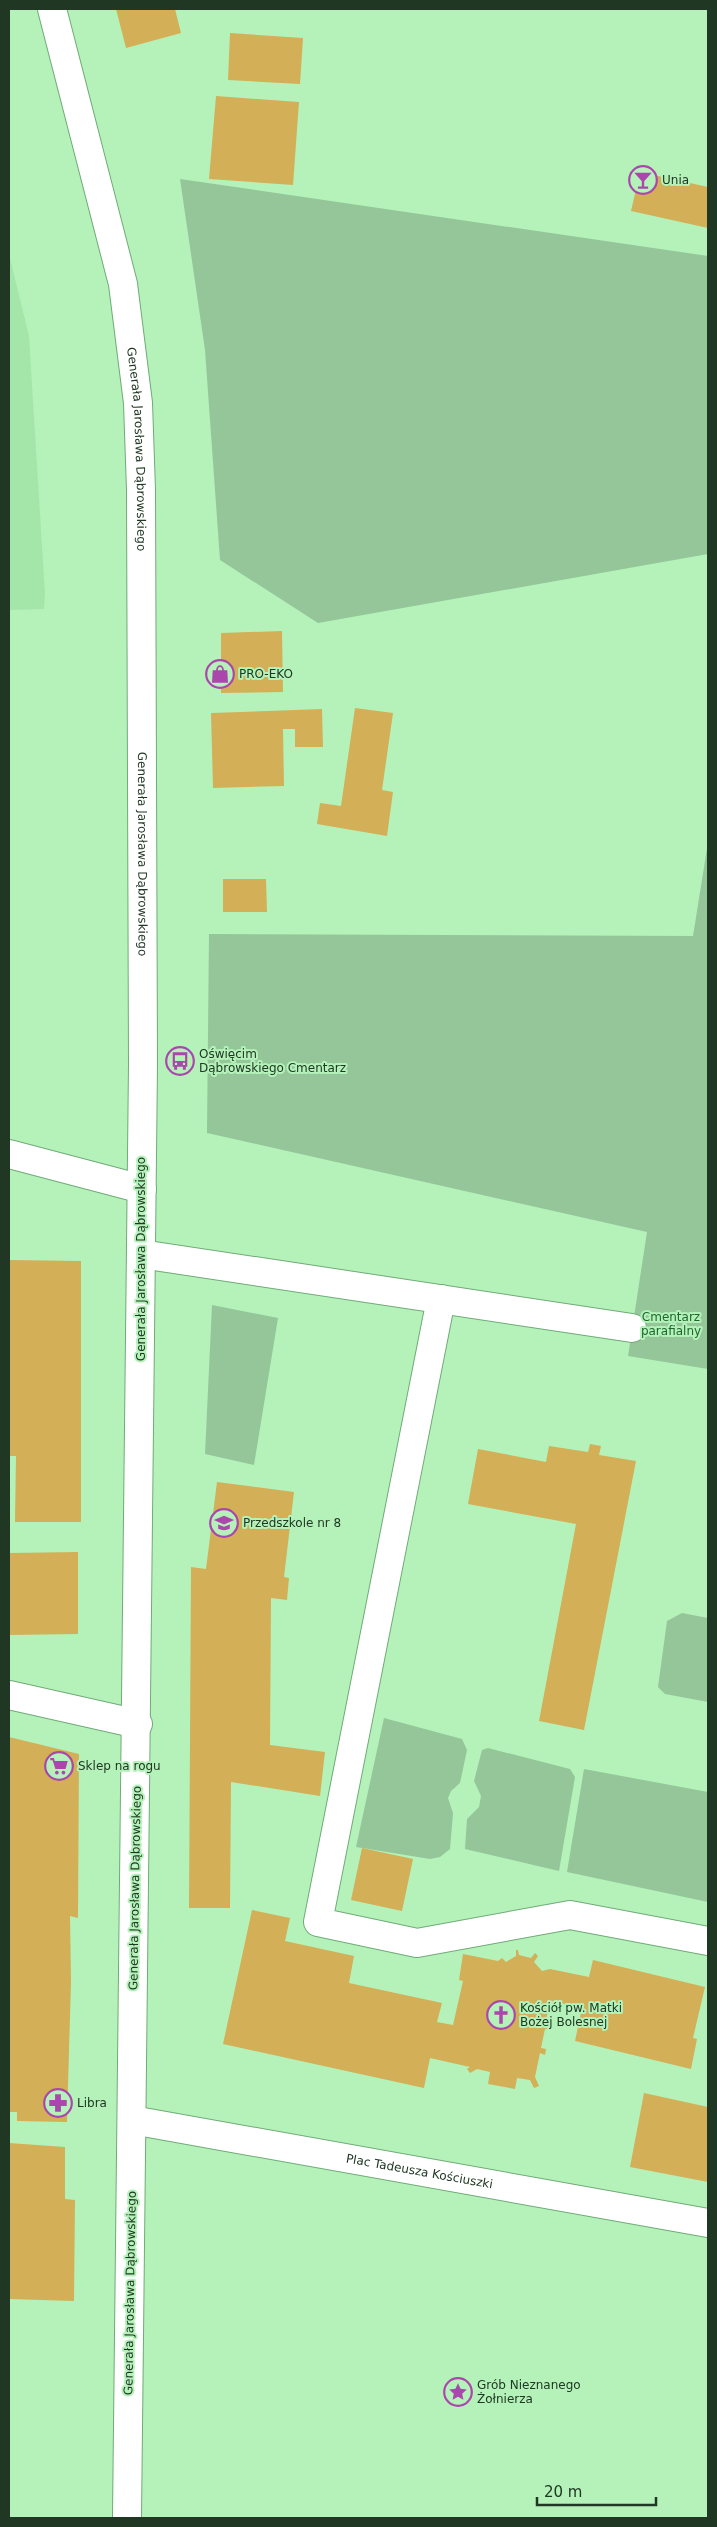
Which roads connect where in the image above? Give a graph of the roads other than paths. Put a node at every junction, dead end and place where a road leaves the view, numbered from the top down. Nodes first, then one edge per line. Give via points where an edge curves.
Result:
1 (52, 9) edge
2 (9, 1154) edge
3 (142, 1189) junction
4 (141, 1254) junction
5 (441, 1299) junction
6 (632, 1328) dead end
7 (9, 1695) edge
8 (138, 1724) junction
9 (708, 1940) edge
10 (132, 2120) junction
11 (708, 2224) edge
12 (127, 2518) edge

1 - 3 street, Generała Jarosława Dąbrowskiego via 123,284 138,403 141,490
2 - 3 street
3 - 4 street, Generała Jarosława Dąbrowskiego
4 - 5 street
4 - 8 street, Generała Jarosława Dąbrowskiego
5 - 6 street
5 - 9 street via 318,1922 417,1943 570,1915
7 - 8 street
8 - 10 street, Generała Jarosława Dąbrowskiego
10 - 11 street, Plac Tadeusza Kościuszki
10 - 12 street, Generała Jarosława Dąbrowskiego

